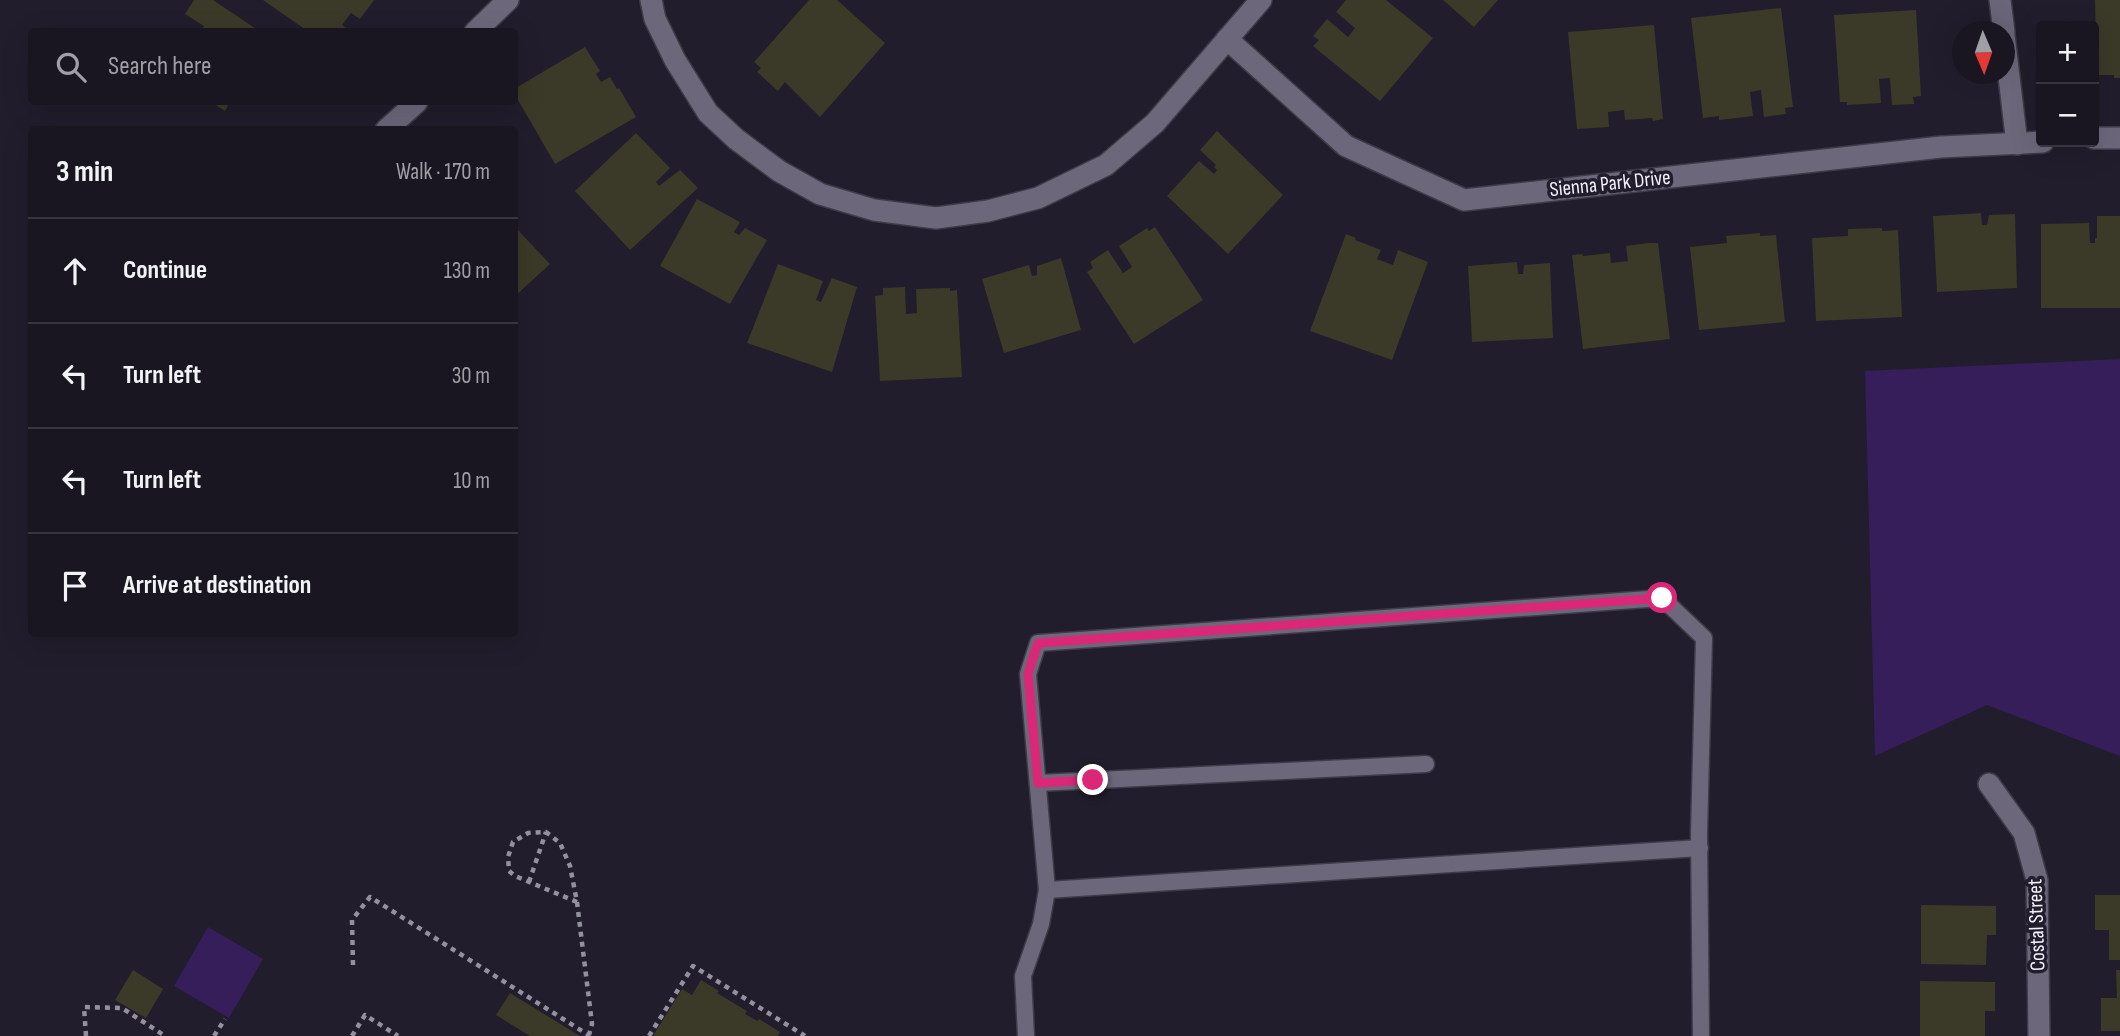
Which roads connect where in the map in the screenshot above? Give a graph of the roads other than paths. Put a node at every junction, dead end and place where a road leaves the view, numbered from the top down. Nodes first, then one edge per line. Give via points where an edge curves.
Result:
1 (508, 0) edge
2 (650, 0) edge
3 (1261, 0) edge
4 (2000, 0) edge
5 (2003, 21) edge
6 (479, 28) edge
7 (1227, 39) junction
8 (2010, 84) edge
9 (414, 105) edge
10 (390, 126) edge
11 (2099, 138) edge
12 (2120, 138) edge
13 (2036, 143) edge
14 (2017, 144) junction
15 (1426, 764) dead end
16 (1038, 783) junction
17 (1989, 784) dead end
18 (1700, 848) junction
19 (1047, 890) junction
20 (1026, 1036) edge
21 (1701, 1036) edge
22 (2039, 1036) edge

1 - 6 street
2 - 7 street via 675,60 708,113 736,139 820,194 874,210 936,218 1038,198 1105,165 1154,123
3 - 7 street
4 - 5 street
7 - 14 street, Sienna Park Drive via 1346,146 1464,200 1941,147
8 - 14 street
9 - 10 street
11 - 12 street
13 - 14 street, Sienna Park Drive
15 - 16 lane
16 - 18 lane via 1028,674 1038,643 1662,598 1704,638
16 - 19 lane
17 - 22 street, Costal Street via 2024,833 2037,880
18 - 19 lane
18 - 21 lane
19 - 20 lane via 1023,976

